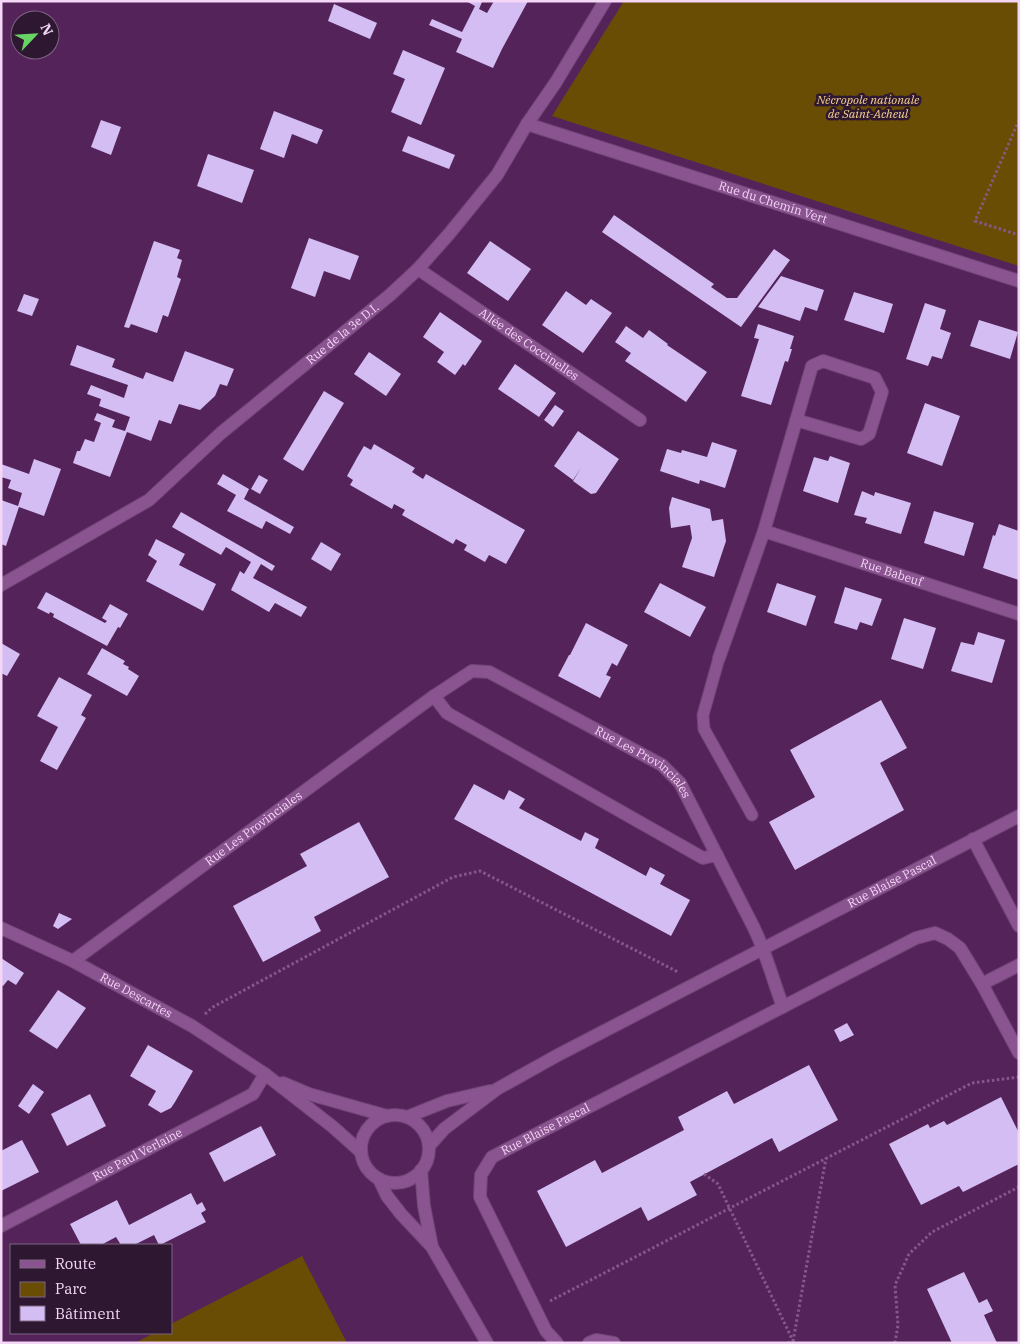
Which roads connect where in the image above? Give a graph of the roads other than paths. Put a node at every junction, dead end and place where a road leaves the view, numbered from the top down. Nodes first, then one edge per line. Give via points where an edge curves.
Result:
1 (605, 1) edge
2 (527, 124) junction
3 (418, 268) junction
4 (1019, 281) edge
5 (640, 420) dead end
6 (796, 420) junction
7 (764, 531) junction
8 (1, 585) edge
9 (1019, 614) edge
10 (719, 658) joint
11 (434, 696) junction
12 (752, 815) dead end
13 (1019, 816) edge
14 (973, 839) junction
15 (717, 855) junction
16 (1019, 926) edge
17 (1, 928) edge
18 (764, 948) junction
19 (73, 961) junction
20 (1019, 965) edge
21 (982, 984) junction
22 (783, 1007) junction
23 (1019, 1053) edge
24 (265, 1074) junction
25 (497, 1089) junction
26 (387, 1116) junction
27 (407, 1117) junction
28 (429, 1146) junction
29 (361, 1152) junction
30 (421, 1170) junction
31 (380, 1179) junction
32 (1, 1226) edge
33 (432, 1246) junction
34 (487, 1343) edge
35 (557, 1343) edge
36 (589, 1343) edge
37 (614, 1343) edge

1 - 2 street, Rue de la 3e D.I.
2 - 3 street, Rue de la 3e D.I. via 497,174
2 - 4 street, Rue du Chemin Vert
3 - 5 street, Allée des Coccinelles
3 - 8 street, Rue de la 3e D.I. via 390,295 221,433 149,500
6 - 6 street via 861,439 869,434 882,392 875,378 823,361 812,366
6 - 7 street
7 - 9 street, Rue Babeuf
7 - 10 street
10 - 12 lane via 703,715 704,729
11 - 15 street via 447,713 703,858
11 - 15 street, Rue Les Provinciales via 472,671 488,672 662,765 680,783
11 - 19 street, Rue Les Provinciales
13 - 14 street, Rue Blaise Pascal
14 - 16 street
14 - 18 street, Rue Blaise Pascal
15 - 18 street, Rue Les Provinciales
17 - 19 street, Rue Descartes
18 - 22 street
18 - 25 street, Rue Blaise Pascal
19 - 24 street, Rue Descartes via 192,1026
20 - 21 street
21 - 22 street, Rue Blaise Pascal via 960,948 935,933 916,938
21 - 23 street, Rue Blaise Pascal
22 - 35 street, Rue Blaise Pascal via 492,1157 481,1176 480,1198 546,1331
24 - 26 street, Rue Descartes via 309,1094
24 - 29 street, Rue Descartes
24 - 32 street, Rue Paul Verlaine via 254,1094
25 - 27 street, Rue Blaise Pascal via 447,1101
25 - 28 street, Rue Blaise Pascal via 444,1129
26 - 27 street
26 - 29 street via 376,1120 368,1129 362,1140
27 - 28 street via 422,1128
28 - 30 street via 428,1159
29 - 31 street via 370,1172
30 - 31 street via 402,1182
30 - 33 street
31 - 33 street via 387,1196
33 - 34 street
36 - 37 street via 596,1340

